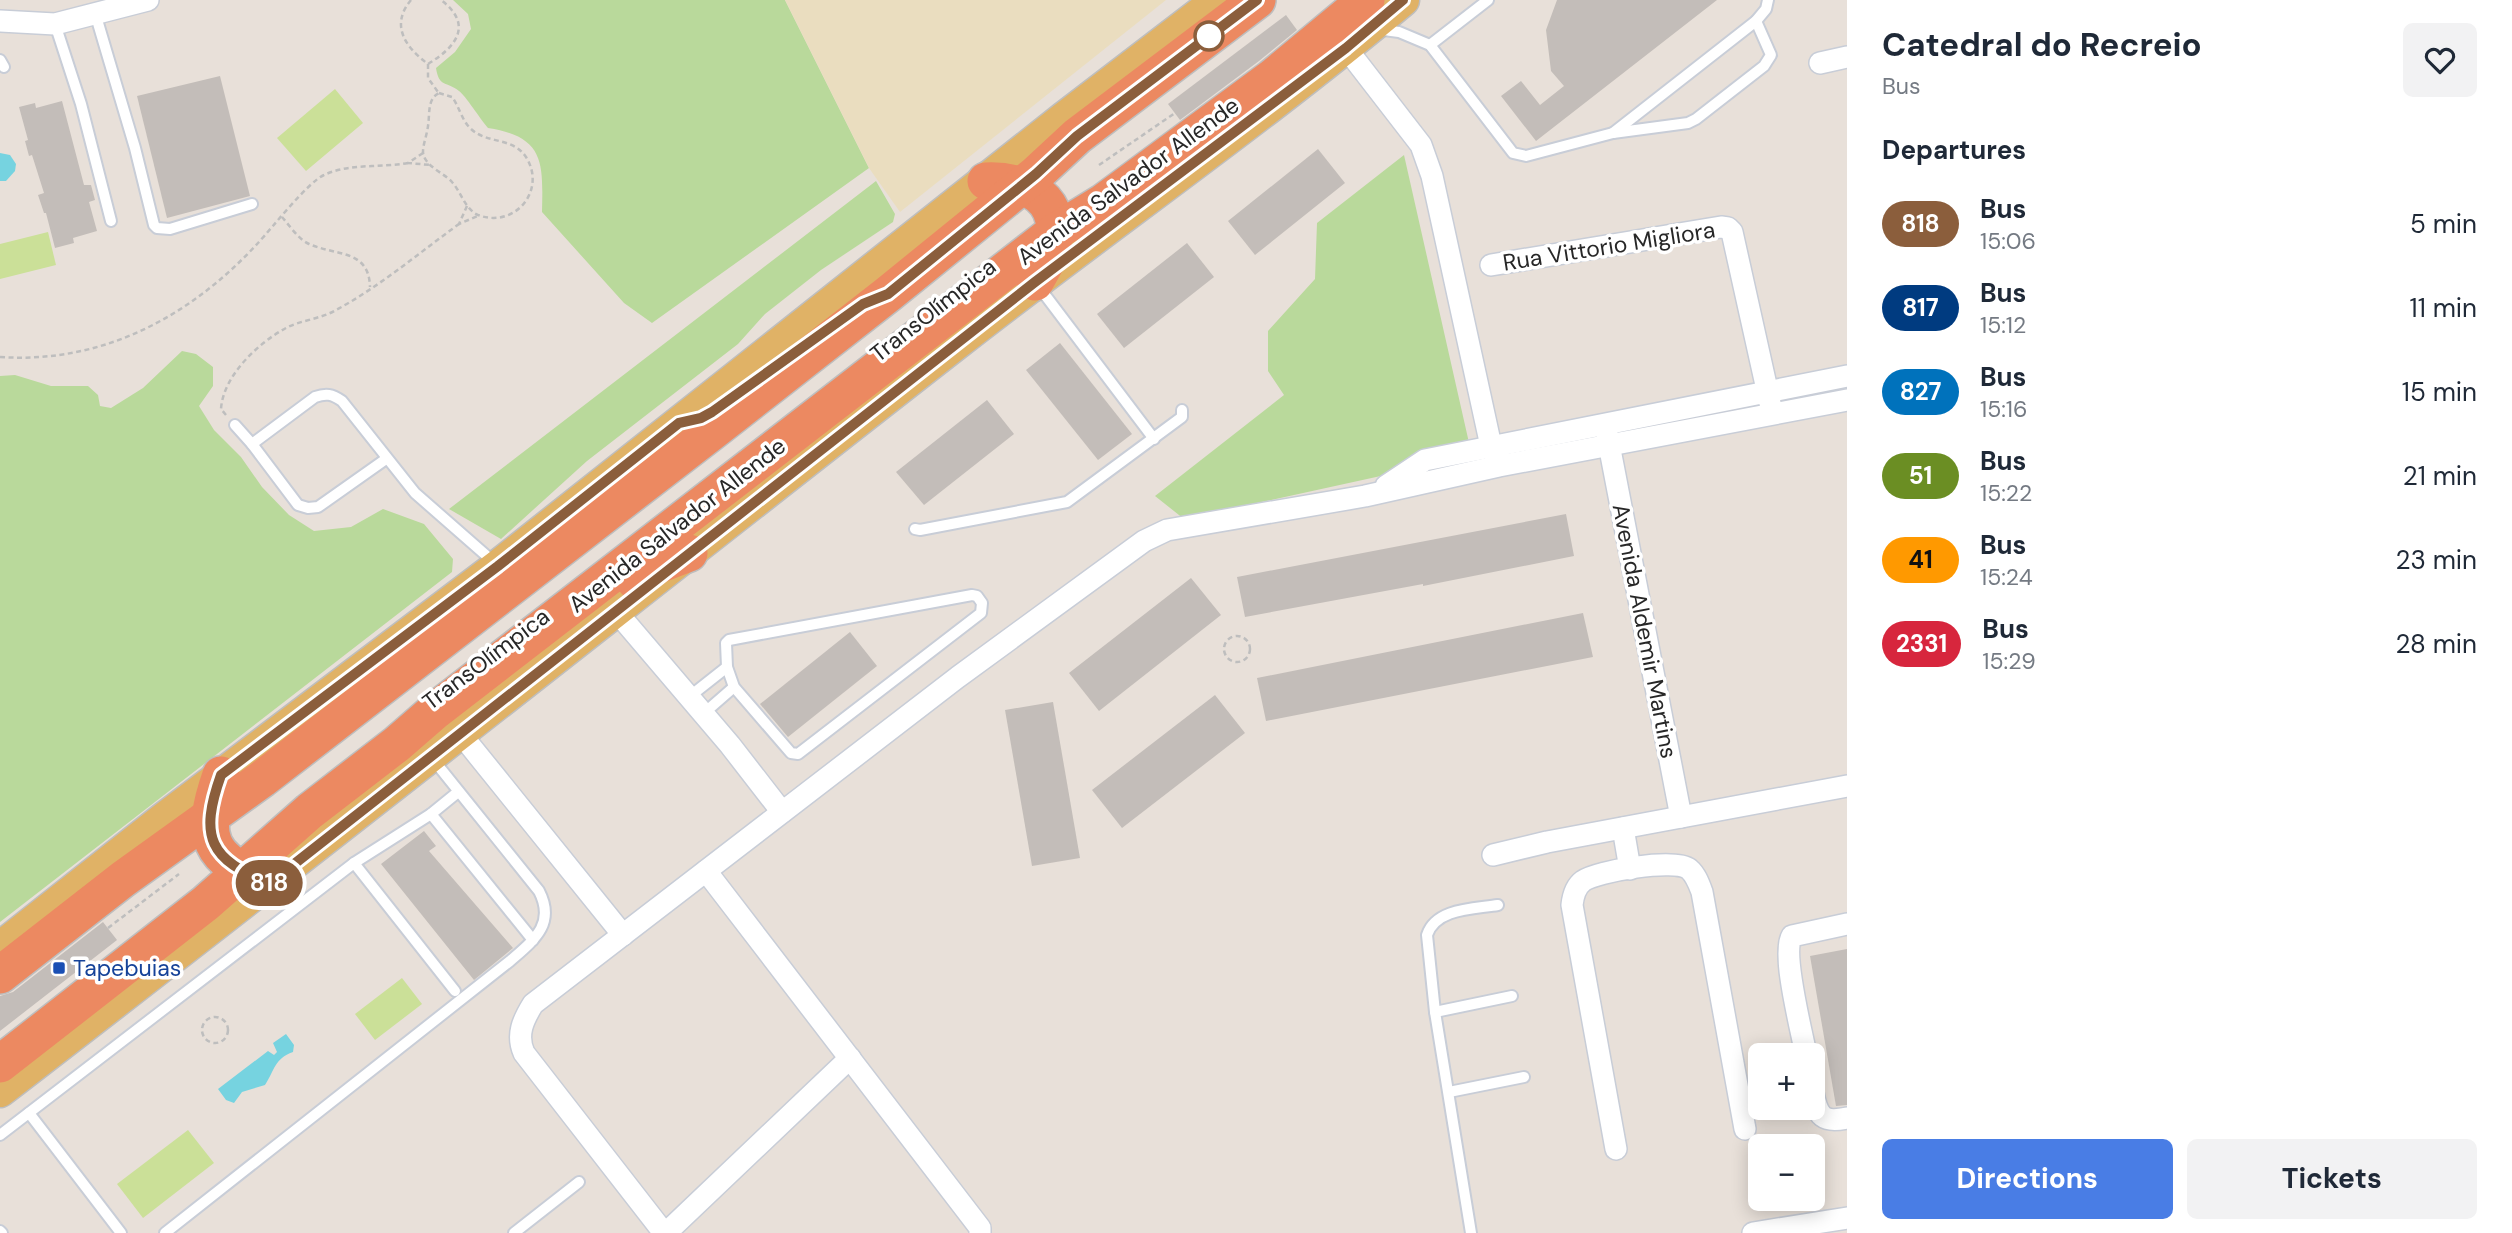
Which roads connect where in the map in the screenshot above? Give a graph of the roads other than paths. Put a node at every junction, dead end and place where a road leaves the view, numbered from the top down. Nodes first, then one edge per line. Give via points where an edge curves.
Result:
1 (148, 0) edge
2 (1218, 0) edge
3 (1257, 0) edge
4 (1348, 0) edge
5 (1404, 0) edge
6 (1488, 0) edge
7 (1768, 0) edge
8 (95, 13) junction
9 (1368, 14) edge
10 (0, 21) edge
11 (1756, 21) junction
12 (55, 24) junction
13 (1430, 45) junction
14 (1346, 48) junction
15 (1847, 57) edge
16 (1820, 63) dead end
17 (1199, 117) dead end
18 (1613, 133) junction
19 (986, 181) junction
20 (252, 204) dead end
21 (1043, 206) junction
22 (111, 221) dead end
23 (1491, 265) dead end
24 (1035, 282) junction
25 (902, 290) junction
26 (1847, 376) edge
27 (1768, 390) junction
28 (1847, 400) edge
29 (763, 407) dead end
30 (1182, 411) dead end
31 (1772, 414) junction
32 (679, 423) junction
33 (235, 425) road end
34 (1607, 435) junction
35 (1154, 439) junction
36 (765, 441) dead end
37 (253, 444) junction
38 (1491, 446) junction
39 (386, 459) junction
40 (1500, 466) junction
41 (1365, 496) junction
42 (915, 529) dead end
43 (689, 553) junction
44 (498, 566) junction
45 (615, 610) junction
46 (727, 667) junction
47 (734, 687) junction
48 (689, 697) junction
49 (704, 715) junction
50 (434, 721) junction
51 (430, 756) junction
52 (221, 775) junction
53 (1847, 786) edge
54 (458, 792) junction
55 (782, 812) junction
56 (430, 814) junction
57 (1681, 817) junction
58 (1623, 828) junction
59 (211, 830) junction
60 (1493, 855) dead end
61 (354, 863) junction
62 (245, 869) junction
63 (1630, 869) junction
64 (706, 871) junction
65 (202, 890) dead end
66 (1498, 905) dead end
67 (1847, 924) edge
68 (623, 935) junction
69 (533, 940) junction
70 (0, 948) edge
71 (0, 975) edge
72 (455, 991) dead end
73 (1512, 996) dead end
74 (1436, 1012) junction
75 (1804, 1043) edge
76 (850, 1058) junction
77 (0, 1064) edge
78 (1524, 1077) dead end
79 (0, 1091) edge
80 (1449, 1093) junction
81 (29, 1113) junction
82 (1847, 1118) edge
83 (1825, 1119) edge
84 (1745, 1129) dead end
85 (0, 1135) edge
86 (1616, 1149) dead end
87 (579, 1182) dead end
88 (1844, 1219) edge
89 (121, 1233) edge
90 (165, 1233) edge
91 (513, 1233) edge
92 (665, 1233) edge
93 (980, 1233) edge
94 (1472, 1233) edge
95 (1753, 1233) edge

1 - 8 street
2 - 19 main road
3 - 21 highway, Avenida Salvador Allende via 1077,136
4 - 17 lane
5 - 9 main road, Avenida Salvador Allende
6 - 13 lane
7 - 11 lane
8 - 12 street
8 - 20 lane via 154,225 170,229
9 - 13 lane
9 - 14 main road, Avenida Salvador Allende
9 - 21 highway, Avenida Salvador Allende via 1272,78 1104,202
10 - 12 street
11 - 18 lane
11 - 18 lane via 1769,61 1725,96 1688,123
12 - 22 lane
13 - 18 lane via 1513,153 1526,156
14 - 24 main road, Avenida Salvador Allende
14 - 38 street via 1422,145
15 - 16 street
19 - 21 highway via 1013,181
19 - 32 main road
21 - 24 highway via 1052,248
21 - 25 highway, Avenida Salvador Allende
21 - 50 highway, Avenida Salvador Allende
23 - 27 street, Rua Vittorio Migliora via 1728,228
24 - 35 lane
24 - 43 main road, Avenida Salvador Allende
25 - 29 lane, TransOlímpica
25 - 32 highway via 863,304 712,412
25 - 59 highway, Avenida Salvador Allende
26 - 27 street
27 - 31 street
27 - 34 street
28 - 31 street
30 - 35 lane via 1182,417
31 - 34 street
32 - 44 main road
33 - 37 lane
34 - 38 street
34 - 40 street
34 - 57 street, Avenida Aldemir Martins
35 - 42 lane via 1067,502
36 - 50 lane, TransOlímpica
37 - 39 lane via 290,496 308,508 318,507
37 - 39 lane via 315,397 333,395
38 - 40 street
38 - 41 street via 1425,460
39 - 44 lane via 415,493
40 - 41 street
41 - 55 street via 1167,530 1144,541
43 - 45 main road, Avenida Salvador Allende
43 - 50 highway via 658,565
44 - 52 main road
45 - 48 street
45 - 50 main road, Avenida Salvador Allende
46 - 47 lane
46 - 47 lane via 729,640 972,595 982,603 981,613 798,754 791,753
46 - 48 lane
47 - 49 lane
48 - 49 street
49 - 55 street
50 - 51 main road, Avenida Salvador Allende
50 - 62 highway, Avenida Salvador Allende via 310,811
50 - 68 street
51 - 54 lane
51 - 62 main road, Avenida Salvador Allende
52 - 59 highway
52 - 70 main road
53 - 57 street
54 - 56 lane
54 - 69 lane via 545,902 544,924
55 - 64 street
56 - 61 lane
56 - 69 lane
57 - 58 street
58 - 60 street
58 - 63 street
59 - 62 highway via 216,848
59 - 71 highway, Avenida Salvador Allende via 123,879
61 - 72 lane
61 - 81 lane
62 - 65 lane
62 - 77 highway, Avenida Salvador Allende
62 - 79 main road, Avenida Salvador Allende
63 - 84 street via 1679,863 1696,877
63 - 86 street via 1586,879 1573,895 1572,905
64 - 68 street
64 - 76 street
66 - 74 lane via 1453,913 1430,926 1427,942
67 - 75 street via 1792,936 1788,942
68 - 92 street via 533,1004 524,1019 520,1045
69 - 90 lane
73 - 74 lane
74 - 80 lane
76 - 92 street
76 - 93 street
78 - 80 lane
80 - 94 lane
81 - 85 lane
81 - 89 lane
82 - 83 street
87 - 91 lane
88 - 95 street

